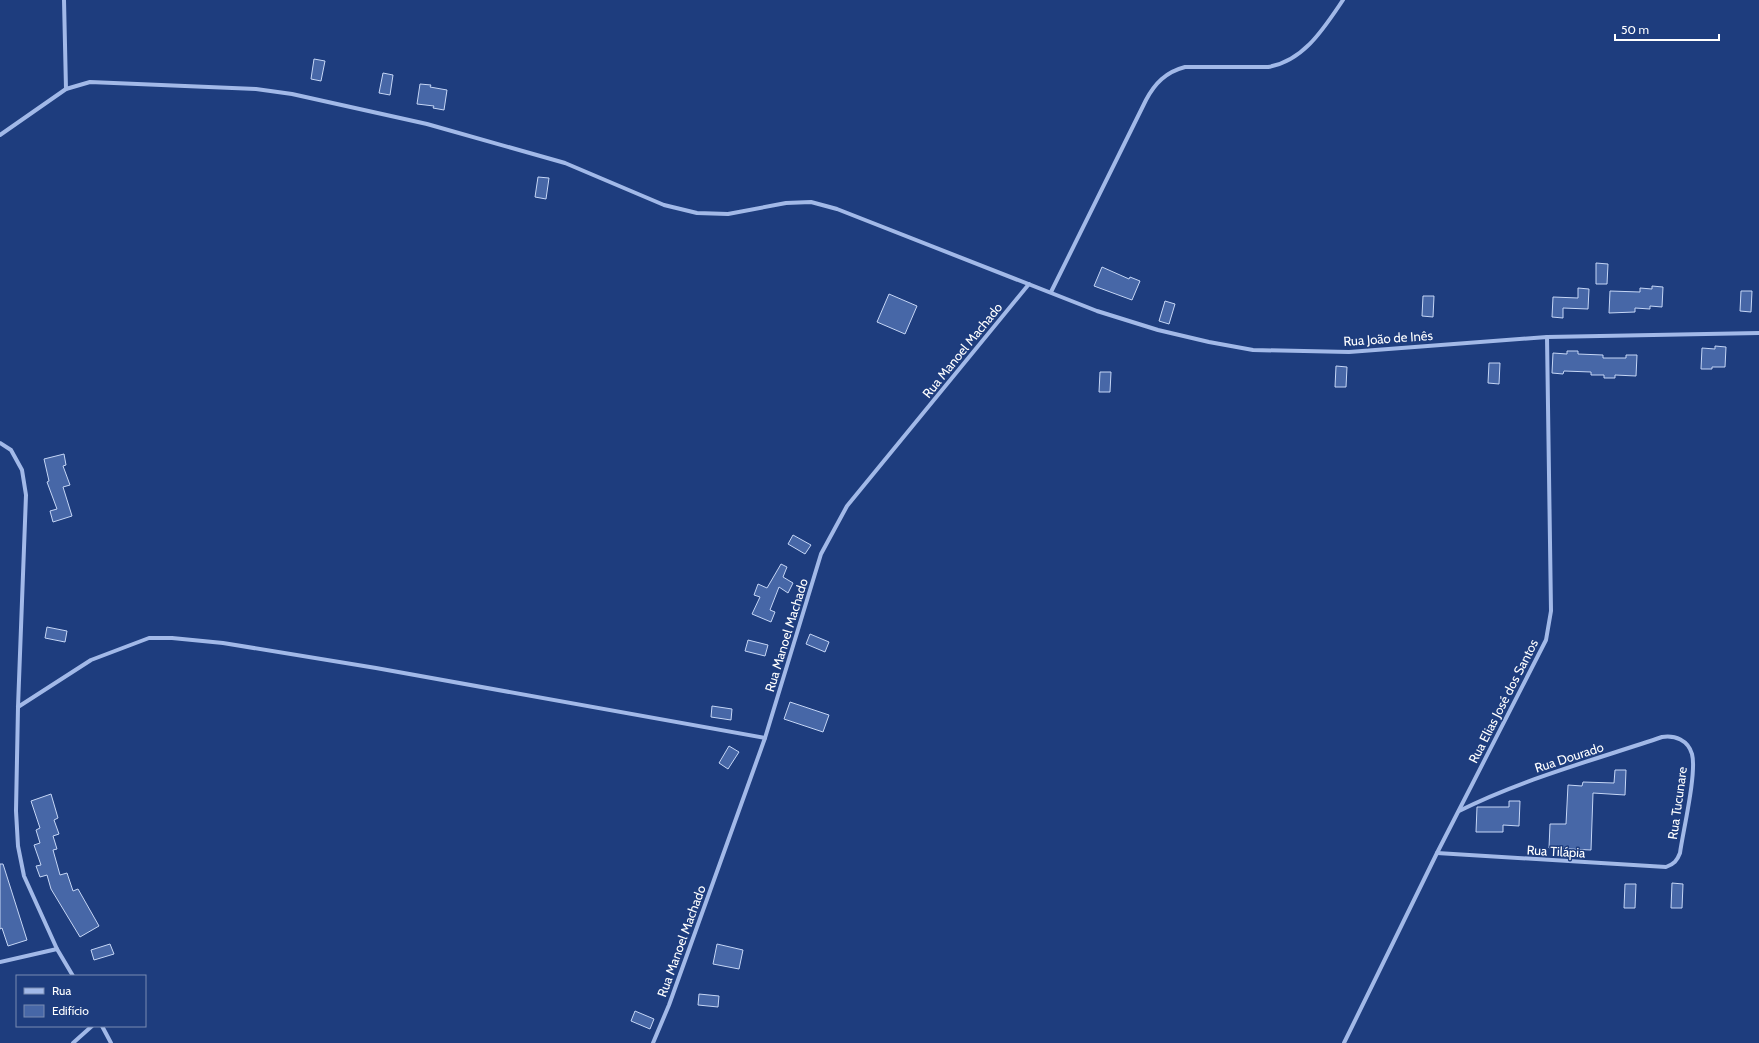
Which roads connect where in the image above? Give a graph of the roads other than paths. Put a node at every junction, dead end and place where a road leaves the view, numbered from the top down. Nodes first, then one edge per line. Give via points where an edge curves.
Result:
1 (64, 0) edge
2 (1343, 0) edge
3 (66, 89) junction
4 (0, 135) edge
5 (1029, 284) junction
6 (1051, 292) junction
7 (1759, 333) edge
8 (1547, 337) junction
9 (0, 443) edge
10 (18, 707) junction
11 (765, 738) junction
12 (1687, 744) joint
13 (1459, 810) junction
14 (1437, 853) junction
15 (1673, 864) joint
16 (57, 949) junction
17 (0, 962) edge
18 (72, 975) edge
19 (91, 1027) edge
20 (103, 1027) edge
21 (73, 1043) edge
22 (111, 1043) edge
23 (653, 1043) edge
24 (1344, 1043) edge

1 - 3 street
2 - 6 street via 1306,48 1292,60 1279,66 1185,68 1175,70 1162,78 1146,100
3 - 4 street, Rua João de Inês
3 - 5 street, Rua João de Inês via 90,82 256,89 292,94 427,124 565,163 664,205 697,213 728,214 786,203 811,202 837,209
5 - 6 street, Rua João de Inês
5 - 11 street, Rua Manoel Machado via 847,506 820,554
6 - 8 street, Rua João de Inês via 1097,311 1158,330 1253,350 1349,352
7 - 8 street, Rua João de Inês
8 - 13 street, Rua Elias José dos Santos via 1550,626 1546,640
9 - 10 street via 11,450 22,470 26,495
10 - 11 street via 91,660 149,638 172,638 223,643 376,668
10 - 16 street via 18,846 24,876
11 - 23 street, Rua Manoel Machado
12 - 13 street, Rua Dourado via 1672,736 1662,737 1530,781
12 - 15 street, Rua Tucunare via 1692,754 1693,771 1680,853 1678,860
13 - 14 street, Rua Elias José dos Santos
14 - 15 street, Rua Tilápia via 1666,867
14 - 24 street, Rua Elias José dos Santos
16 - 17 street
16 - 18 street
19 - 21 street
20 - 22 street

